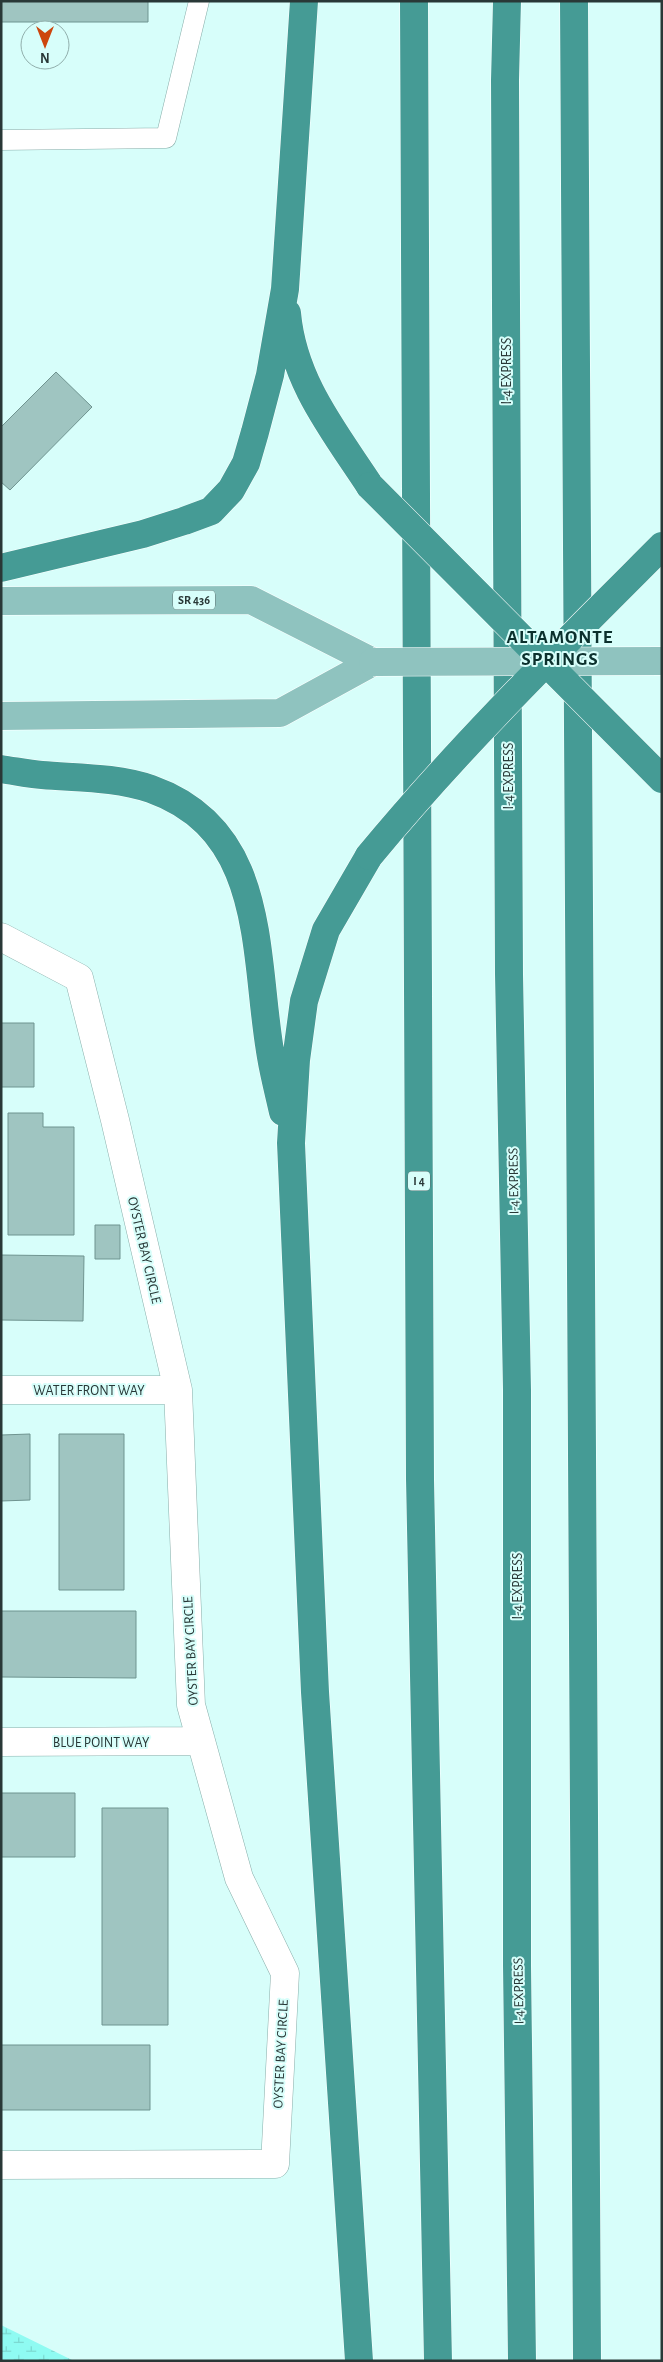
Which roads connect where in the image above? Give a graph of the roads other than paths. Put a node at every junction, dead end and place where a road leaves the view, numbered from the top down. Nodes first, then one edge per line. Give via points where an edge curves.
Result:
1 (199, 1) edge
2 (304, 1) edge
3 (414, 1) edge
4 (507, 1) edge
5 (574, 1) edge
6 (1, 140) edge
7 (285, 289) junction
8 (662, 546) edge
9 (1, 568) edge
10 (1, 601) edge
11 (662, 661) edge
12 (373, 662) junction
13 (545, 663) junction
14 (1, 716) edge
15 (1, 770) edge
16 (662, 779) edge
17 (1, 936) edge
18 (291, 1143) junction
19 (1, 1390) edge
20 (178, 1390) junction
21 (201, 1741) junction
22 (1, 1742) edge
23 (1, 2165) edge
24 (358, 2361) edge
25 (438, 2361) edge
26 (522, 2361) edge
27 (587, 2361) edge

1 - 6 lane via 166,138
2 - 7 highway
3 - 25 highway, I 4 via 420,1479
4 - 26 highway, I-4 EXPRESS via 509,944 517,1390 517,1965
5 - 27 highway
7 - 9 highway via 270,375 246,463 231,490 211,511 143,534
7 - 13 highway, bridge via 289,337 313,400 370,486
8 - 13 highway, bridge
10 - 12 main road, SR 436 via 251,600
11 - 13 main road, SR 436, bridge
12 - 13 main road, SR 436, bridge
12 - 14 main road, SR 436 via 280,713
13 - 16 highway, bridge
13 - 18 highway, bridge via 369,856 326,930 304,1001 296,1060
15 - 18 highway via 84,777 150,789 194,811 218,834 240,872 252,919 271,1057
17 - 20 street, OYSTER BAY CIRCLE via 79,978
18 - 24 highway via 316,1702
19 - 20 street, WATER FRONT WAY
20 - 21 street, OYSTER BAY CIRCLE via 191,1705
21 - 22 street, BLUE POINT WAY
21 - 23 street, OYSTER BAY CIRCLE via 239,1878 285,1973 275,2164

